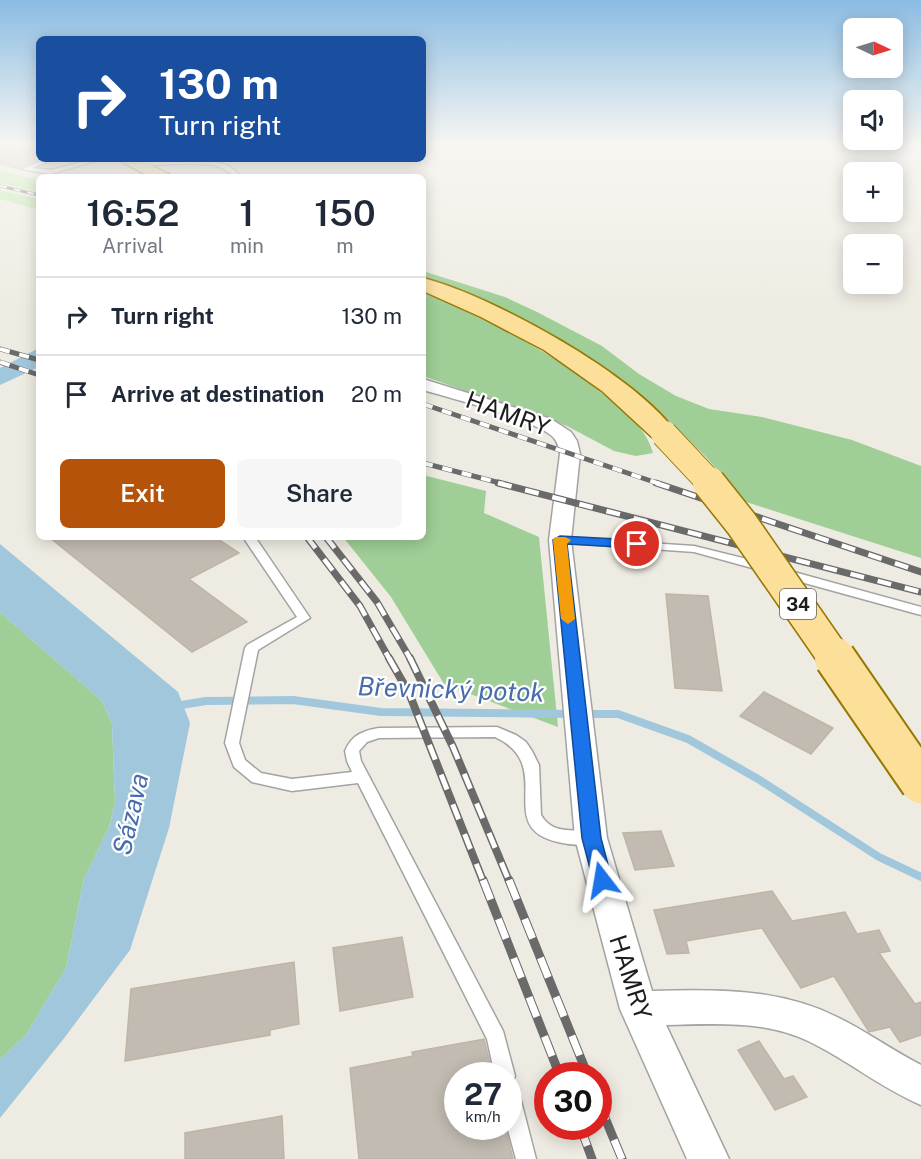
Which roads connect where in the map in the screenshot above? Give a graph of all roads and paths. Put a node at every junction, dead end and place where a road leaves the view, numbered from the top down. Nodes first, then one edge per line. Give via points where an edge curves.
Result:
1 (426, 285) edge
2 (426, 385) edge
3 (251, 540) edge
4 (560, 540) junction
5 (921, 611) edge
6 (362, 777) junction
7 (921, 783) edge
8 (591, 838) junction
9 (639, 1009) junction
10 (502, 1062) edge
11 (921, 1085) edge
12 (521, 1140) edge
13 (526, 1159) edge
14 (708, 1159) edge

1 - 7 main road, 34, bridge via 552,345 641,410 705,477 741,523
2 - 4 street, HAMRY via 538,420 564,436 570,454
3 - 6 lane via 304,618 252,648 232,743 239,763 257,778 292,785
4 - 5 lane via 694,549
4 - 8 street, HAMRY
6 - 8 lane via 351,751 357,741 371,734 497,732 516,741 528,754 537,823 552,835
6 - 10 lane via 496,1037
8 - 9 street, HAMRY
9 - 11 street via 737,1006 783,1014 821,1029
9 - 14 street, HAMRY
12 - 13 lane

